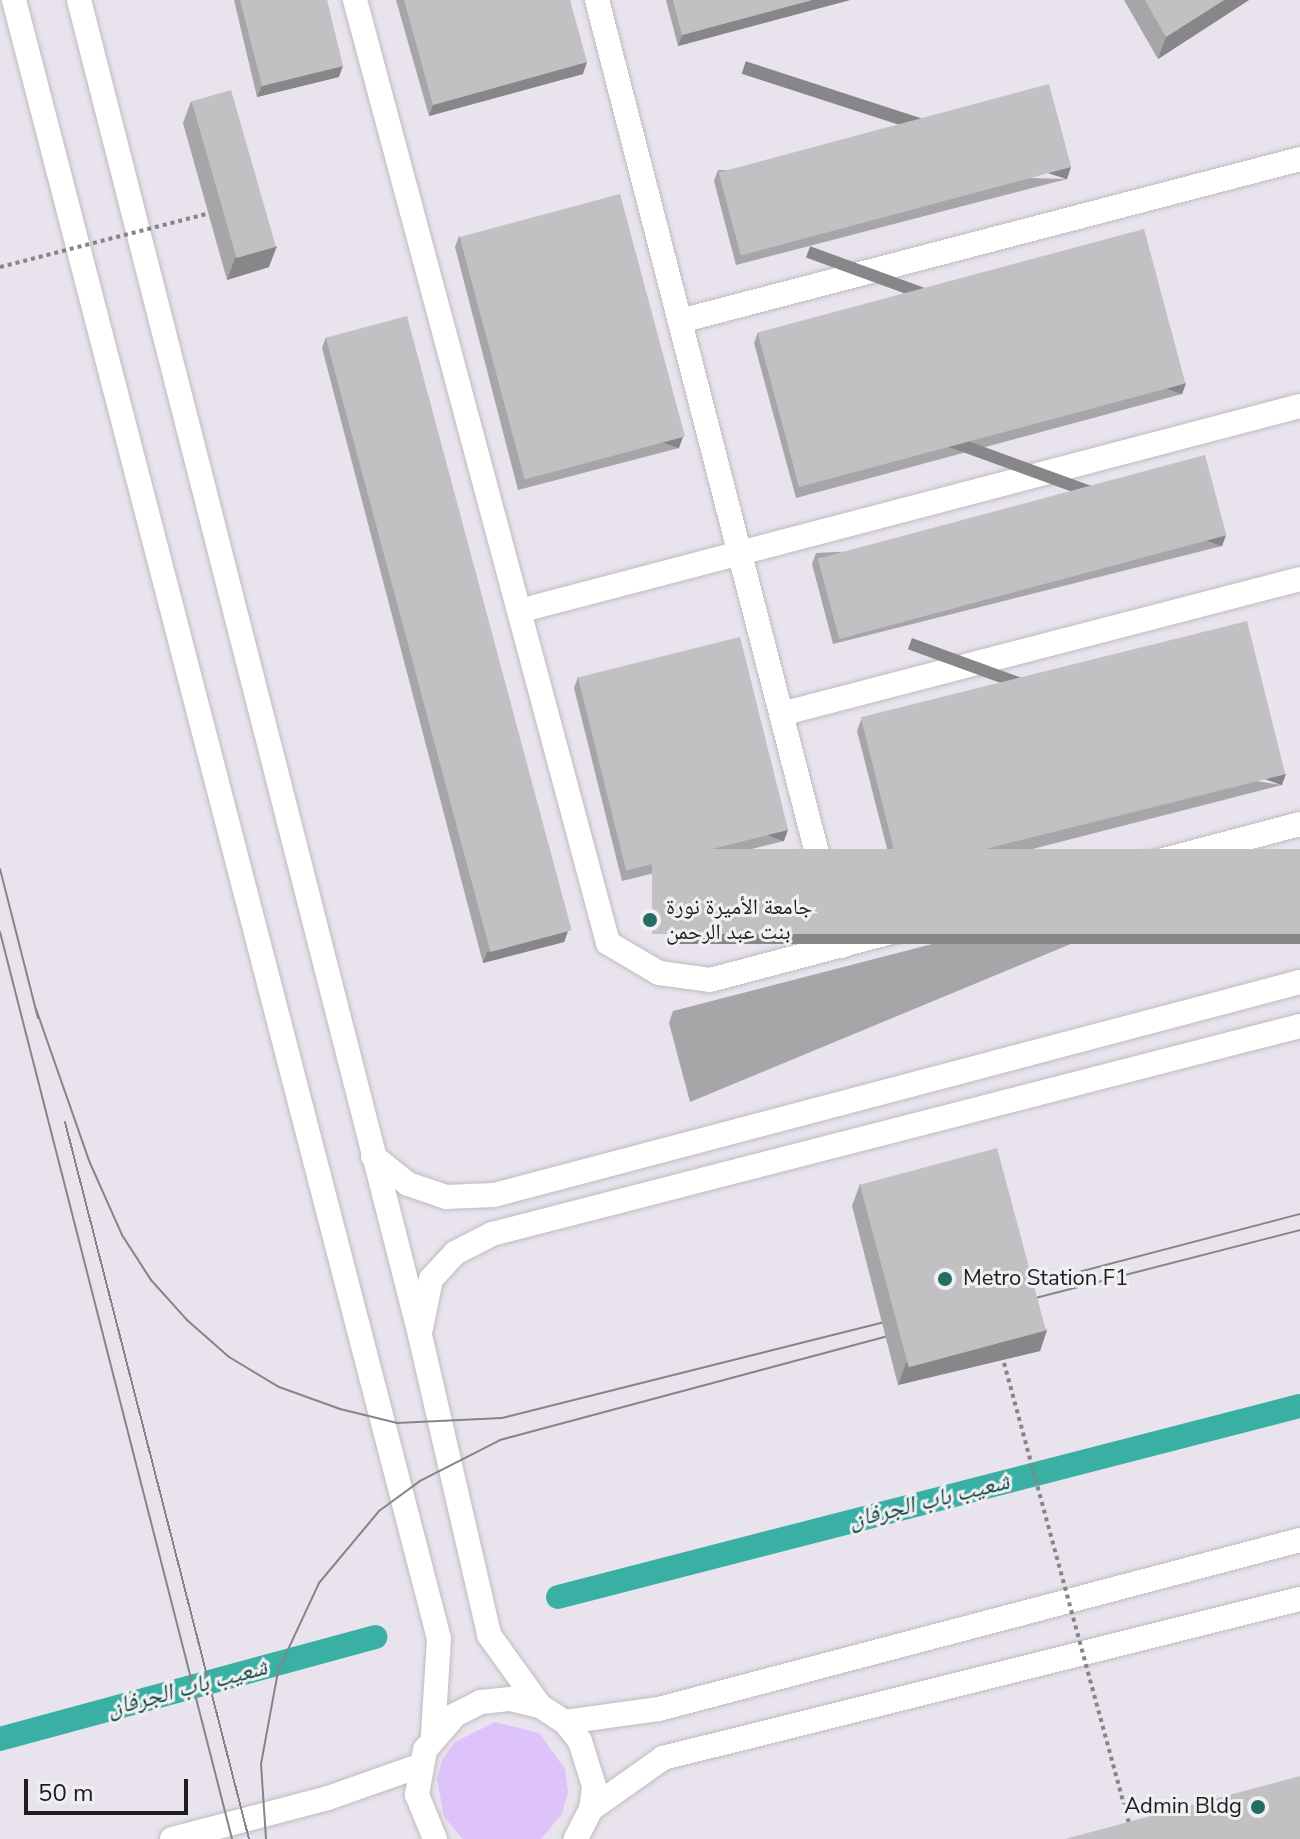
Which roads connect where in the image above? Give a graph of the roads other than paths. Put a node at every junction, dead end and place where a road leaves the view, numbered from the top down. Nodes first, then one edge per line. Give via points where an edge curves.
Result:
1 (14, 0) edge
2 (79, 0) edge
3 (355, 0) edge
4 (597, 0) edge
5 (1300, 159) edge
6 (680, 321) junction
7 (1300, 406) edge
8 (740, 553) junction
9 (1300, 579) edge
10 (519, 611) junction
11 (781, 714) junction
12 (1300, 824) edge
13 (841, 946) junction
14 (1300, 982) edge
15 (1300, 1026) edge
16 (373, 1156) junction
17 (420, 1335) junction
18 (1300, 1540) edge
19 (1300, 1599) edge
20 (540, 1706) junction
21 (565, 1722) junction
22 (433, 1735) junction
23 (419, 1766) junction
24 (591, 1809) junction
25 (172, 1839) edge
26 (435, 1839) edge
27 (576, 1839) edge

1 - 22 street via 439,1639
2 - 16 street
3 - 10 street
4 - 6 street
5 - 6 street
6 - 8 street
7 - 8 street
8 - 10 street
8 - 11 street
9 - 11 street
10 - 13 street via 608,943 659,973 710,980
11 - 13 street
12 - 13 street
14 - 16 street via 494,1195 446,1197 408,1184
15 - 17 street via 492,1234 455,1253 431,1279
16 - 17 street
17 - 20 street via 489,1635
18 - 21 street via 659,1709
19 - 24 street via 663,1758
20 - 21 street
20 - 22 street via 511,1699 481,1702 455,1715
21 - 24 street via 590,1762
22 - 23 street
23 - 25 street via 328,1798
23 - 26 street via 417,1795
24 - 27 street

